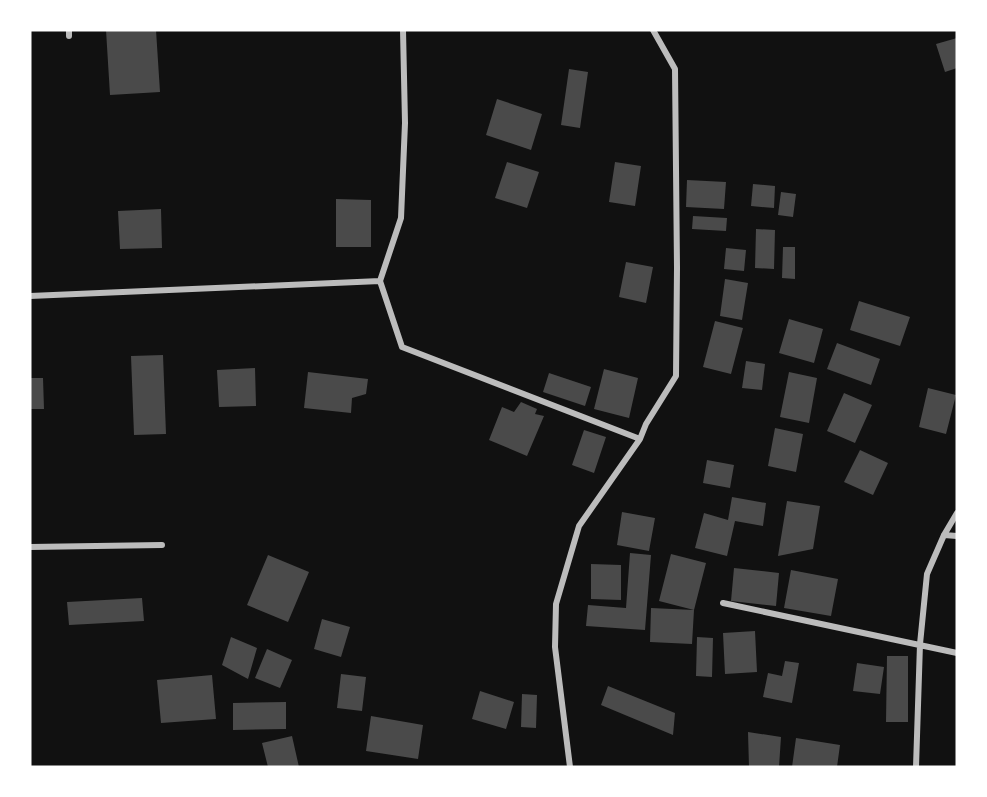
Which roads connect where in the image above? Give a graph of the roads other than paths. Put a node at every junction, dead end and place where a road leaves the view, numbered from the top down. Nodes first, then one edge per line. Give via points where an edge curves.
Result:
1 (403, 30) edge
2 (652, 30) edge
3 (380, 281) junction
4 (30, 296) edge
5 (640, 439) junction
6 (957, 513) edge
7 (944, 535) junction
8 (957, 536) edge
9 (162, 545) dead end
10 (30, 547) edge
11 (723, 603) dead end
12 (921, 644) junction
13 (957, 653) edge
14 (570, 767) edge
15 (916, 767) edge

1 - 3 street via 401,218
2 - 5 street via 675,69 676,376
3 - 4 street
3 - 5 street via 402,347
5 - 14 street via 579,526 556,604 555,647
6 - 7 street
7 - 8 street
7 - 12 street via 927,574
9 - 10 street
11 - 12 street
12 - 13 street
12 - 15 street

